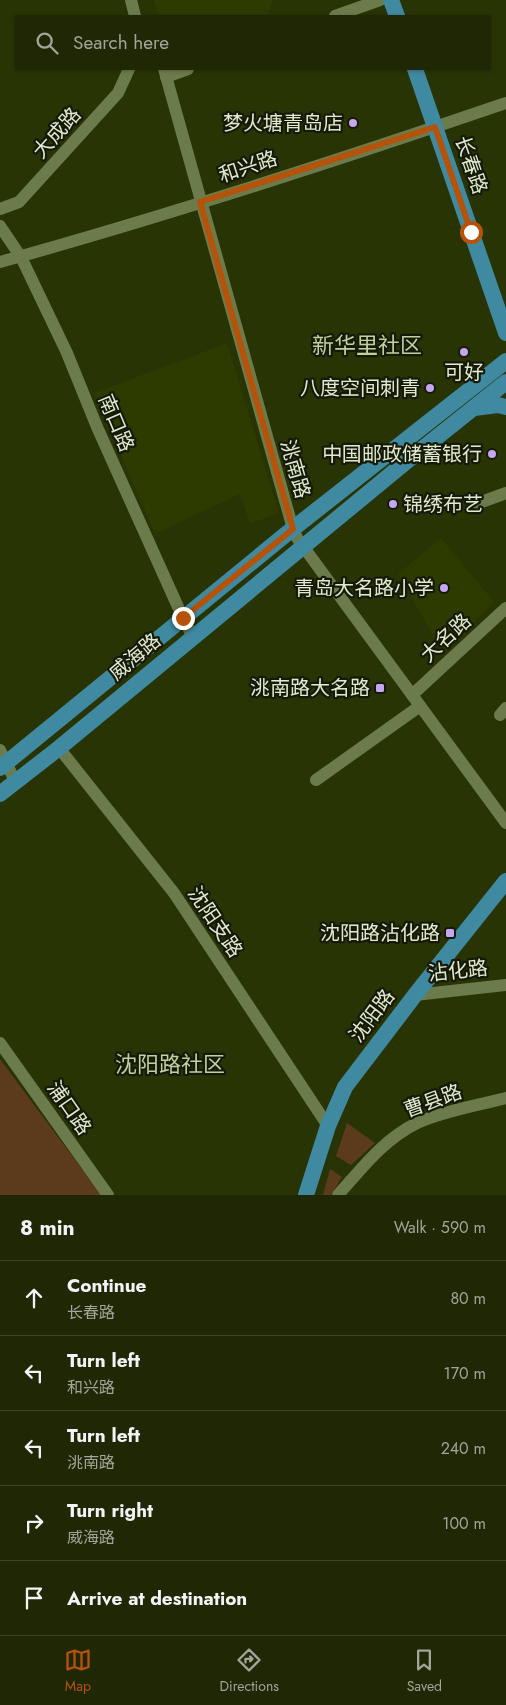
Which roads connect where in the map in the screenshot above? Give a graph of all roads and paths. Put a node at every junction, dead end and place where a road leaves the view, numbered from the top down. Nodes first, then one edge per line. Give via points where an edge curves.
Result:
1 (131, 0) edge
2 (380, 0) edge
3 (391, 0) edge
4 (135, 15) edge
5 (338, 15) edge
6 (396, 15) edge
7 (129, 70) edge
8 (182, 70) edge
9 (415, 70) edge
10 (165, 73) edge
11 (506, 102) edge
12 (435, 127) junction
13 (200, 202) junction
14 (0, 209) edge
15 (0, 226) edge
16 (20, 257) junction
17 (0, 262) edge
18 (506, 333) edge
19 (506, 361) edge
20 (506, 382) edge
21 (506, 407) edge
22 (474, 408) junction
23 (506, 493) edge
24 (476, 504) dead end
25 (293, 529) junction
26 (304, 548) junction
27 (506, 608) edge
28 (183, 618) junction
29 (193, 637) junction
30 (412, 695) junction
31 (420, 706) junction
32 (59, 748) junction
33 (2, 761) edge
34 (316, 780) dead end
35 (16, 783) junction
36 (0, 794) edge
37 (506, 823) edge
38 (506, 881) edge
39 (506, 985) edge
40 (415, 994) junction
41 (0, 1043) edge
42 (506, 1098) edge
43 (328, 1126) junction
44 (108, 1195) edge
45 (306, 1195) edge
46 (338, 1195) edge

1 - 4 street
2 - 5 street
3 - 6 main road
7 - 14 street, 大成路 via 118,92 19,202
8 - 10 street
9 - 12 main road, 长春路
10 - 13 street, 洮南路
11 - 12 street, 和兴路
12 - 13 street, 和兴路
12 - 18 main road, 长春路
13 - 16 street, 和兴路
13 - 25 street, 洮南路
15 - 16 street, 南口路
16 - 17 street, 和兴路
16 - 28 street, 南口路 via 67,353
19 - 25 main road, 威海路
20 - 22 main road, 威海路
21 - 22 main road
22 - 26 main road, 威海路
23 - 24 street
25 - 26 street, 洮南路
25 - 28 main road, 威海路
26 - 29 main road, 威海路
26 - 30 street, 洮南路
27 - 30 street, 大名路
28 - 29 street, 南口路
28 - 33 main road, 威海路
29 - 32 main road, 威海路
30 - 31 street, 洮南路
31 - 34 street
31 - 37 street, 洮南路
32 - 35 main road, 威海路
32 - 43 street, 沈阳支路 via 174,894
33 - 35 street
35 - 36 main road, 威海路
38 - 40 main road, 沈阳路
39 - 40 street, 沾化路
40 - 43 main road, 沈阳路 via 345,1087
41 - 44 street, 浦口路
42 - 46 street, 曹县路 via 418,1123 373,1156
43 - 45 main road, 沈阳路

